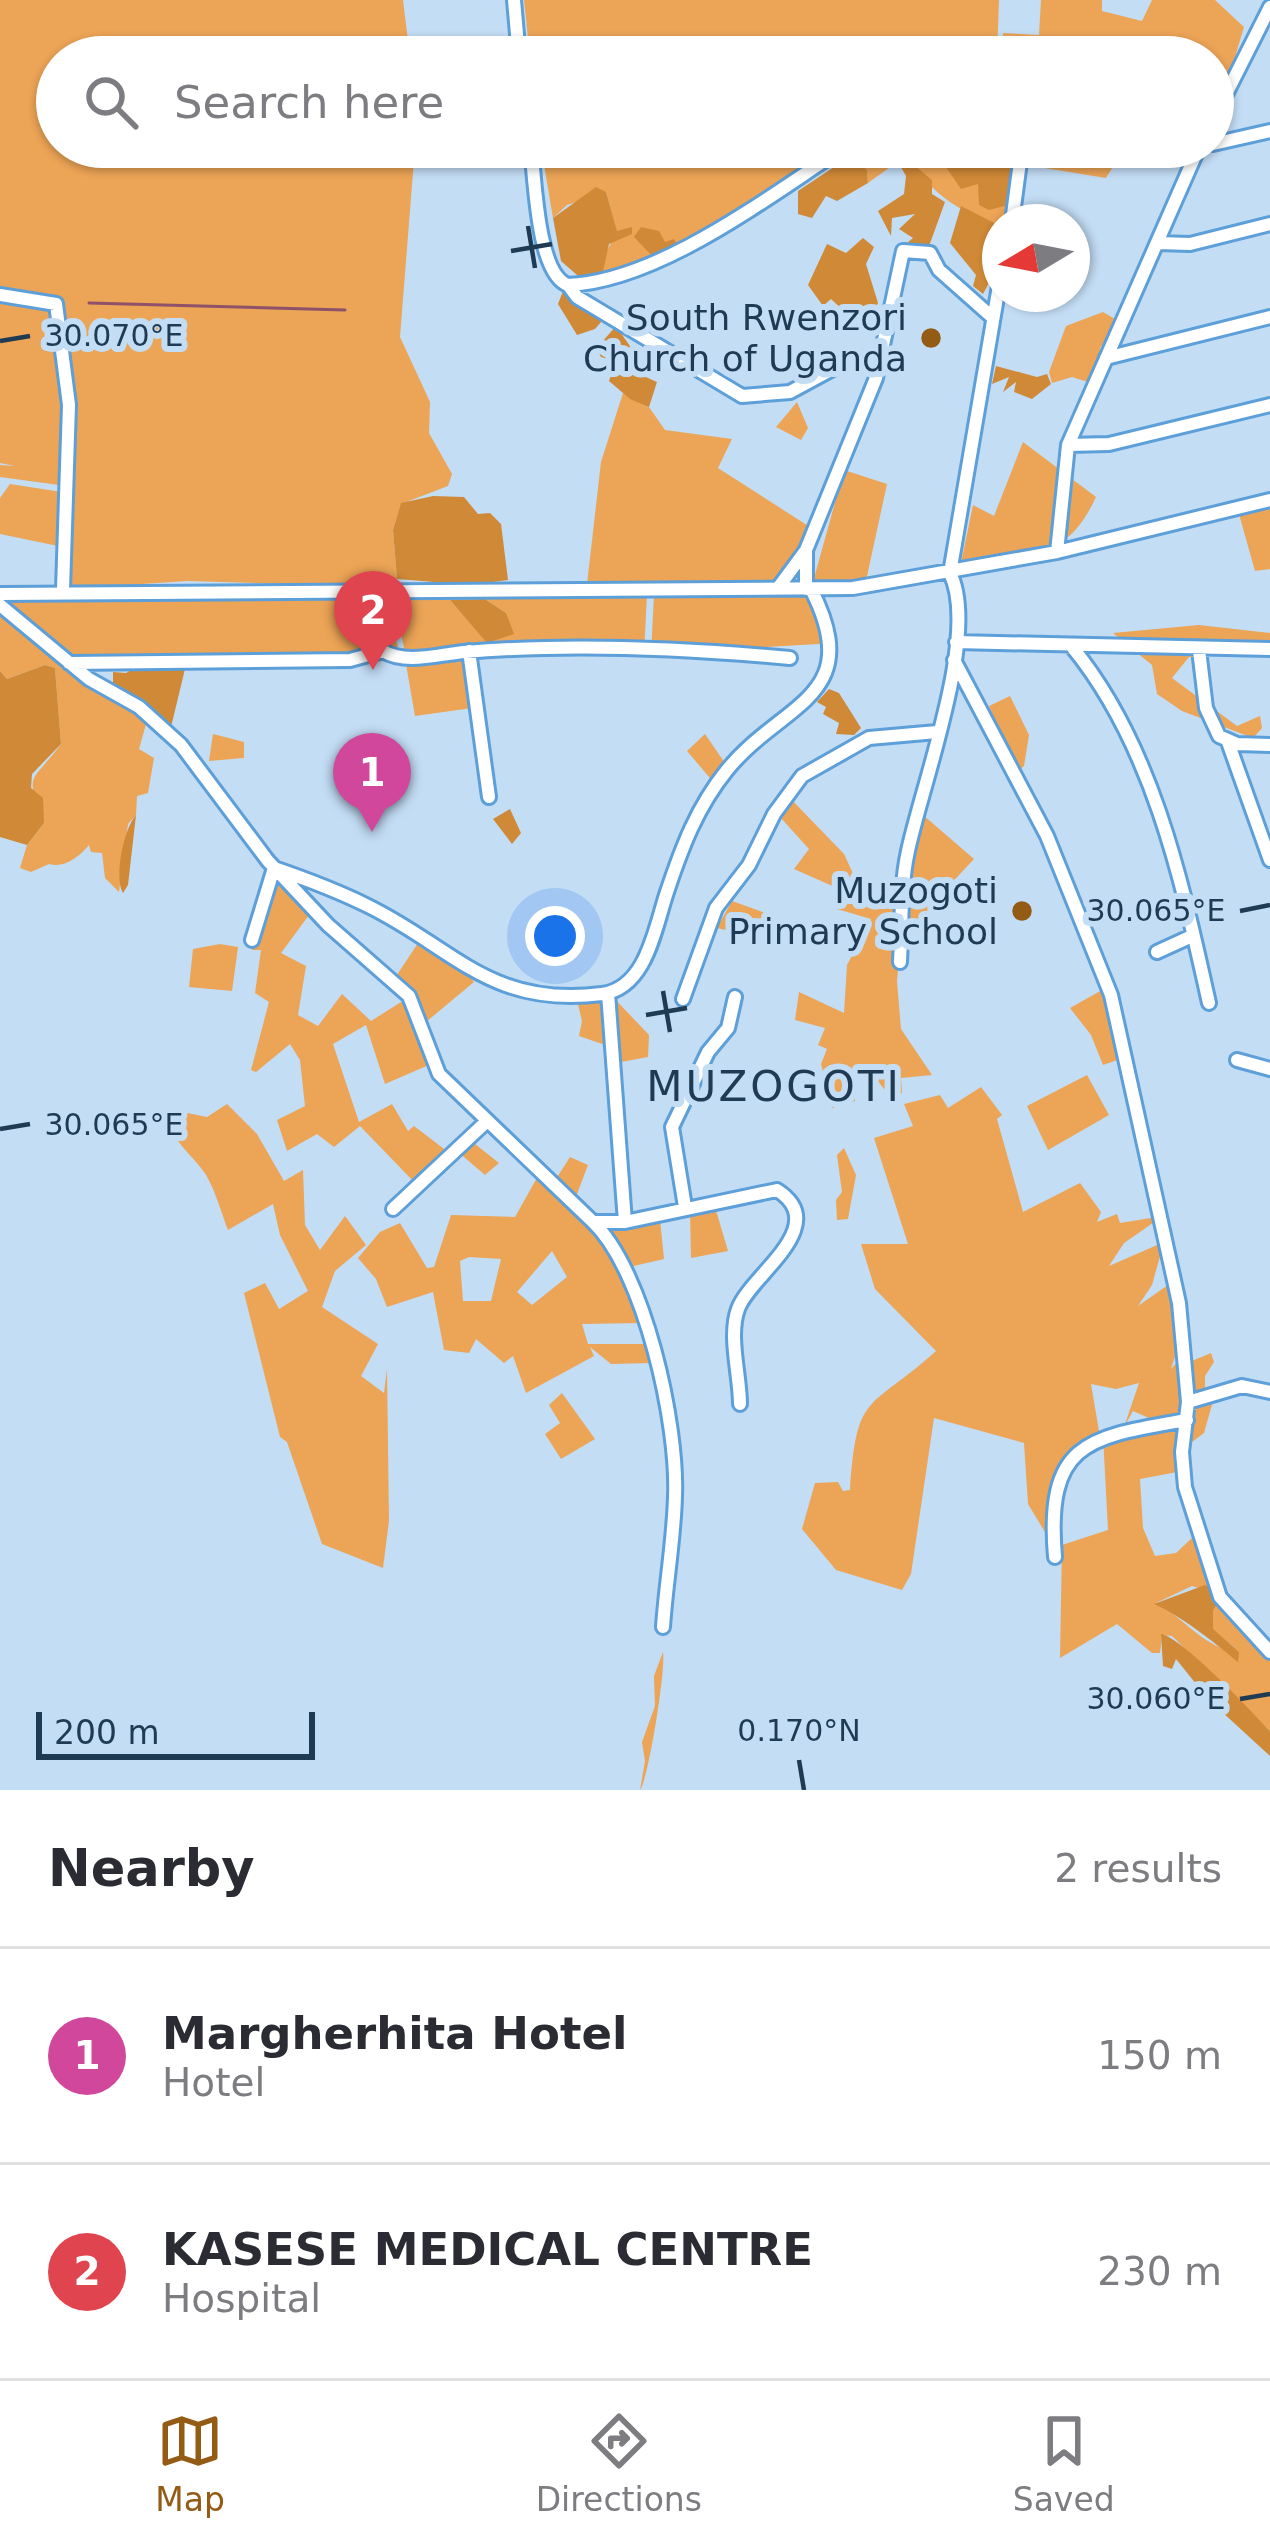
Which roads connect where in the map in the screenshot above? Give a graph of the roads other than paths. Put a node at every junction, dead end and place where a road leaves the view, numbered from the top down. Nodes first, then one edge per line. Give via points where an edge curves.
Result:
1 (514, 0) edge
2 (1270, 7) edge
3 (517, 36) edge
4 (1234, 78) edge
5 (1270, 131) edge
6 (1234, 139) edge
7 (534, 168) edge
8 (812, 168) edge
9 (1019, 168) edge
10 (1191, 168) edge
11 (1014, 204) edge
12 (1270, 224) edge
13 (1158, 243) junction
14 (568, 285) junction
15 (0, 295) edge
16 (993, 312) edge
17 (992, 316) junction
18 (1270, 317) edge
19 (879, 353) junction
20 (1106, 358) junction
21 (1270, 405) edge
22 (1068, 446) junction
23 (1270, 500) edge
24 (806, 550) junction
25 (1058, 552) junction
26 (950, 572) junction
27 (778, 588) junction
28 (808, 589) junction
29 (63, 590) junction
30 (0, 594) edge
31 (0, 605) edge
32 (956, 642) junction
33 (1073, 648) junction
34 (1270, 649) edge
35 (1198, 650) junction
36 (469, 651) junction
37 (790, 658) dead end
38 (954, 660) junction
39 (68, 663) junction
40 (937, 732) junction
41 (1228, 742) junction
42 (1270, 745) edge
43 (489, 797) dead end
44 (1270, 860) edge
45 (274, 868) junction
46 (1192, 936) junction
47 (252, 940) dead end
48 (1157, 952) dead end
49 (900, 962) dead end
50 (608, 993) junction
51 (735, 997) dead end
52 (683, 999) dead end
53 (1209, 1003) dead end
54 (1237, 1060) dead end
55 (1270, 1069) edge
56 (486, 1122) junction
57 (685, 1207) junction
58 (393, 1209) dead end
59 (593, 1222) junction
60 (620, 1223) junction
61 (614, 1250) junction
62 (1270, 1392) edge
63 (1188, 1402) junction
64 (740, 1404) dead end
65 (1187, 1420) junction
66 (1055, 1556) dead end
67 (663, 1627) dead end
68 (1270, 1652) edge

1 - 3 street
2 - 4 street
5 - 6 street
7 - 14 street via 545,256
8 - 14 street via 634,271
9 - 11 street
10 - 13 street
12 - 13 street via 1190,244
13 - 20 street
14 - 19 street via 742,396 790,392
15 - 29 street via 56,304 69,405
16 - 17 street
17 - 19 street via 930,253 903,251
17 - 26 street
18 - 20 street
19 - 24 street
20 - 22 street
21 - 22 street via 1109,444
22 - 25 street
23 - 25 street
24 - 27 street
24 - 28 street
25 - 26 street
26 - 28 street
26 - 32 street via 959,597
27 - 28 street
27 - 29 street
28 - 50 street via 831,640 822,682 730,766 694,813 644,961
29 - 30 street
31 - 39 street
32 - 33 street
32 - 38 street
33 - 35 street
33 - 46 street via 1104,690 1149,790
34 - 35 street
35 - 41 street via 1206,708
36 - 37 street via 667,647
36 - 39 street
36 - 43 street
38 - 40 street
38 - 63 street via 1047,836 1111,995 1168,1243
39 - 45 street via 139,707 181,745
40 - 49 street via 908,850
40 - 52 street via 861,741 802,776 716,908
41 - 42 street
41 - 44 street
45 - 47 street
45 - 50 street via 369,906 481,977 520,988
45 - 56 street via 410,995 439,1074
46 - 48 street
46 - 53 street
50 - 60 street
51 - 57 street via 728,1028 673,1126
54 - 55 street
56 - 58 street
56 - 59 street
57 - 60 street
57 - 64 street via 777,1190 792,1206 788,1245 738,1309
59 - 60 street
59 - 61 street
60 - 61 street
61 - 67 street via 642,1317 671,1430 676,1493
62 - 63 street via 1242,1386
63 - 65 street
65 - 66 street via 1107,1433 1071,1458 1055,1498
65 - 68 street via 1185,1487 1212,1579

